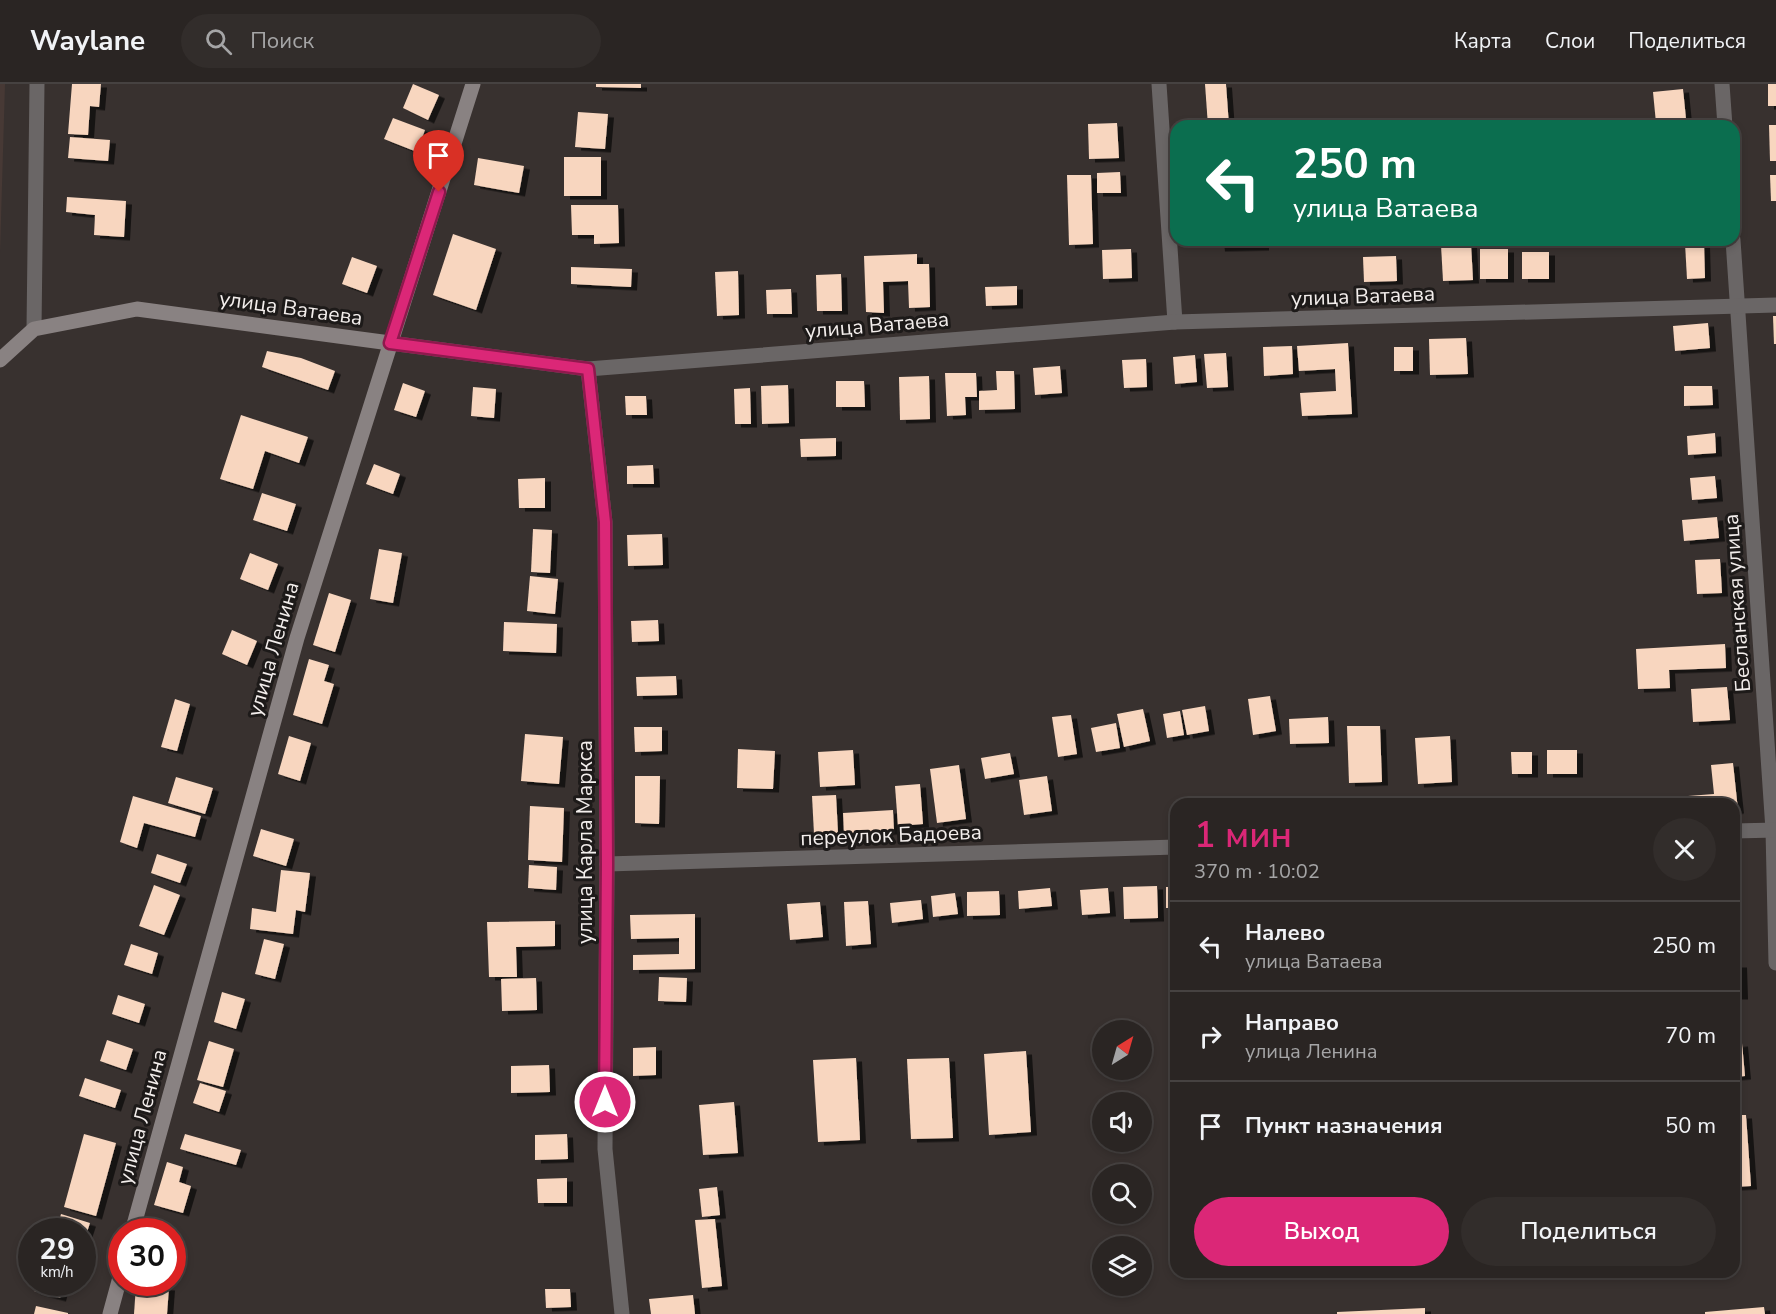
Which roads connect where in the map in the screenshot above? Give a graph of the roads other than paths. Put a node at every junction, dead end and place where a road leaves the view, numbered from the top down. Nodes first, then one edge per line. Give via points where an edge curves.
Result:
1 (37, 84) edge
2 (473, 84) edge
3 (1160, 84) edge
4 (1722, 84) edge
5 (1725, 120) edge
6 (1170, 243) edge
7 (1170, 246) edge
8 (1733, 246) edge
9 (1776, 305) edge
10 (1738, 306) junction
11 (1175, 322) junction
12 (34, 329) junction
13 (390, 343) junction
14 (0, 360) edge
15 (588, 369) junction
16 (1775, 830) edge
17 (1740, 831) edge
18 (1170, 847) edge
19 (607, 864) junction
20 (1776, 963) edge
21 (136, 1218) edge
22 (115, 1296) edge
23 (110, 1314) edge
24 (622, 1314) edge

1 - 12 street
2 - 13 street, улица Ленина
3 - 6 street
4 - 5 street
7 - 11 street
8 - 10 street, Бесланская улица
9 - 10 street, улица Ватаева
10 - 11 street, улица Ватаева
10 - 16 street, Бесланская улица
11 - 15 street, улица Ватаева
12 - 13 street, улица Ватаева via 137,309
12 - 14 street
13 - 15 street, улица Ватаева
13 - 21 street, улица Ленина via 297,638
15 - 19 street, улица Карла Маркса via 605,522
16 - 17 street
16 - 20 street, Бесланская улица
18 - 19 street, переулок Бадоева
19 - 24 street, улица Карла Маркса via 605,1149
22 - 23 street

